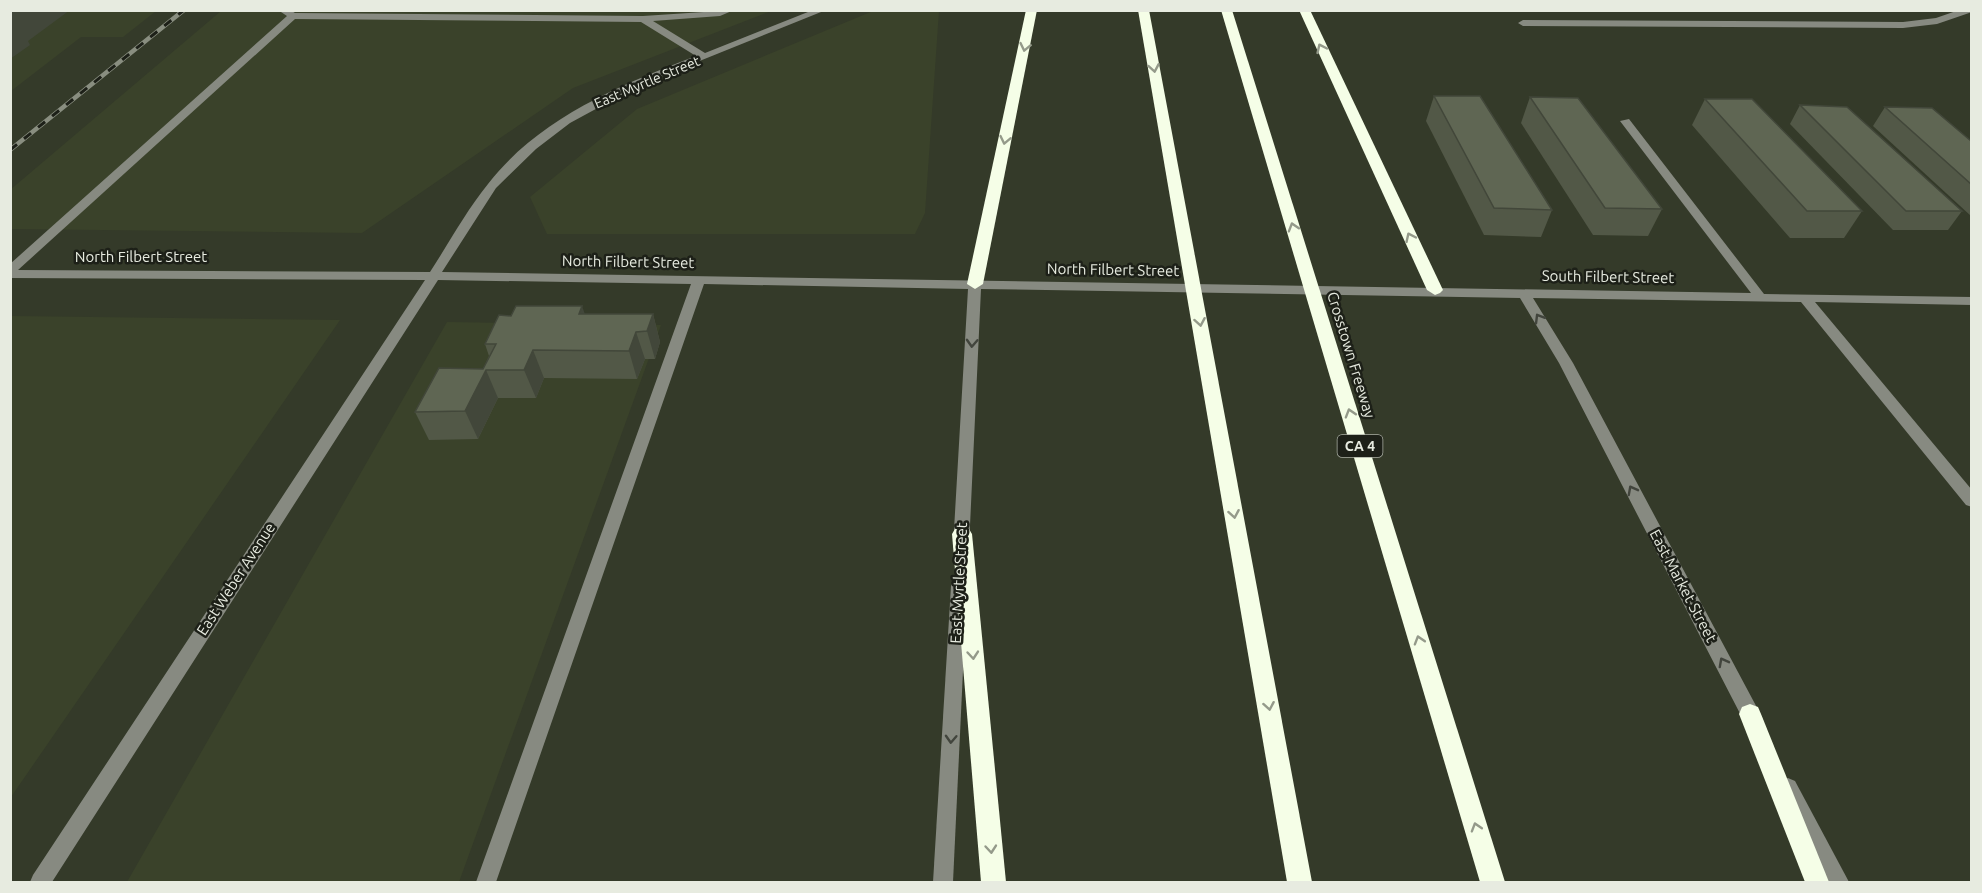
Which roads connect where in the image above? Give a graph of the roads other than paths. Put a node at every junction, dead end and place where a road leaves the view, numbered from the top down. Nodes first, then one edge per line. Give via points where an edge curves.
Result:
1 (282, 10) edge
2 (730, 10) edge
3 (822, 10) edge
4 (1032, 10) edge
5 (1143, 10) edge
6 (1226, 10) edge
7 (1304, 10) edge
8 (1969, 10) edge
9 (293, 16) junction
10 (643, 19) junction
11 (1523, 22) dead end
12 (705, 57) junction
13 (1625, 121) dead end
14 (10, 273) edge
15 (433, 276) junction
16 (699, 279) junction
17 (975, 284) junction
18 (1244, 288) joint
19 (1435, 290) junction
20 (1523, 292) junction
21 (1760, 297) junction
22 (1804, 298) junction
23 (1971, 301) edge
24 (1971, 501) edge
25 (962, 534) junction
26 (1750, 714) junction
27 (40, 882) edge
28 (486, 882) edge
29 (943, 882) edge
30 (994, 882) edge
31 (1300, 882) edge
32 (1494, 882) edge
33 (1817, 882) edge
34 (1839, 882) edge

1 - 9 street
2 - 10 street
3 - 12 street, East Myrtle Street
4 -> 17 highway
5 -> 31 highway
32 -> 6 highway, Crosstown Freeway / CA 4
19 -> 7 highway
8 - 11 street via 1937,21 1904,26
9 - 10 street
9 - 14 street
10 - 12 street
12 - 15 street, East Myrtle Street via 621,90 546,135 492,186
13 - 21 street
14 - 15 street, North Filbert Street
15 - 16 street, North Filbert Street
15 - 27 street, East Weber Avenue
16 - 17 street, North Filbert Street
16 - 28 street
17 - 18 street, North Filbert Street
17 -> 25 street, East Myrtle Street
18 - 19 street, South Filbert Street
19 - 20 street, South Filbert Street
20 - 21 street, South Filbert Street
26 -> 20 street, East Market Street via 1566,363
21 - 22 street, South Filbert Street
22 - 23 street, South Filbert Street
22 - 24 street
25 -> 29 street, East Myrtle Street
25 -> 30 highway
26 - 33 highway
26 - 34 street, East Market Street

